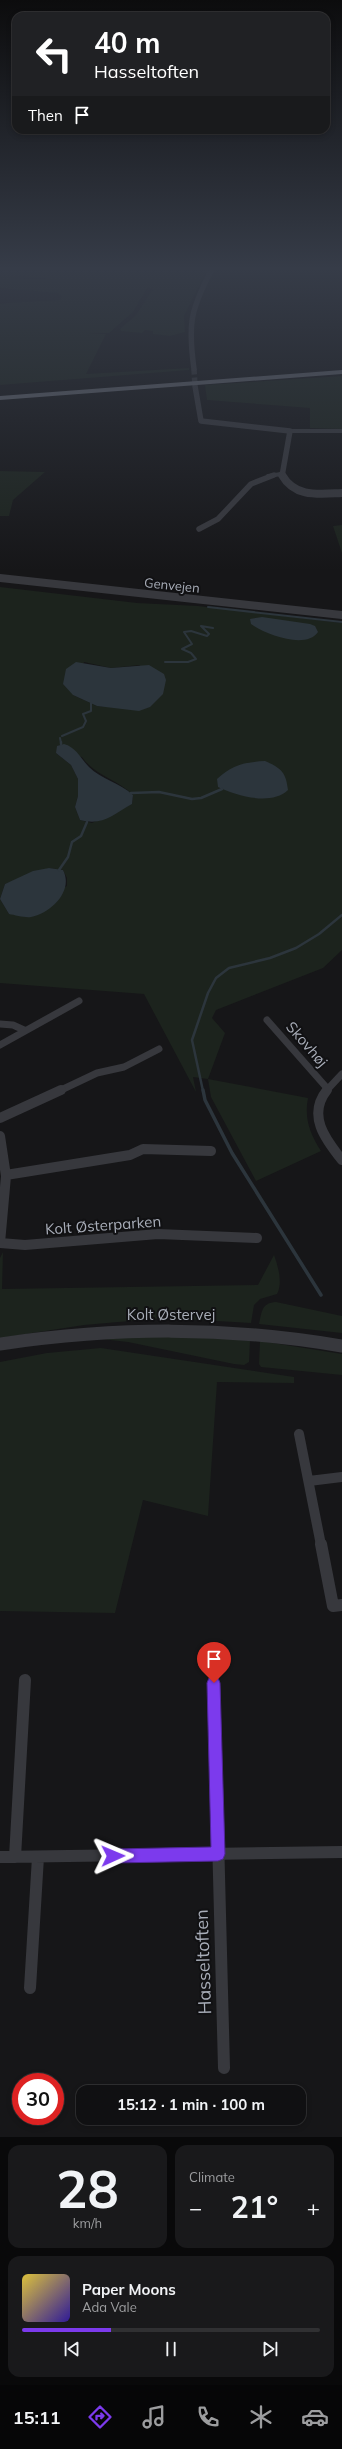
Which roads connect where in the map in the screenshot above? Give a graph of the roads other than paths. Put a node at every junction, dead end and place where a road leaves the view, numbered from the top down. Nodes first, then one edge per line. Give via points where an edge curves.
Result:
1 (196, 371) edge
2 (342, 372) edge
3 (184, 374) dead end
4 (196, 386) tunnel mouth
5 (0, 398) edge
6 (290, 430) junction
7 (342, 431) edge
8 (281, 474) junction
9 (342, 493) edge
10 (200, 520) dead end
11 (209, 524) junction
12 (199, 529) dead end
13 (0, 578) edge
14 (342, 615) edge
15 (79, 1001) dead end
16 (268, 1020) dead end
17 (0, 1024) edge
18 (24, 1030) junction
19 (0, 1045) edge
20 (159, 1049) dead end
21 (342, 1074) edge
22 (326, 1087) junction
23 (0, 1118) edge
24 (0, 1136) edge
25 (211, 1152) dead end
26 (342, 1160) edge
27 (6, 1175) junction
28 (3, 1194) edge
29 (258, 1238) dead end
30 (0, 1344) edge
31 (342, 1346) edge
32 (299, 1434) dead end
33 (342, 1477) edge
34 (308, 1481) junction
35 (342, 1604) edge
36 (25, 1680) dead end
37 (214, 1683) dead end
38 (342, 1852) edge
39 (218, 1854) junction
40 (0, 1857) edge
41 (15, 1857) junction
42 (38, 1857) junction
43 (30, 1988) dead end
44 (224, 2068) dead end

1 - 3 highway
2 - 5 highway
4 - 6 street via 201,421
6 - 7 street
6 - 8 street
8 - 9 street via 288,485 302,492
8 - 11 street via 253,481 235,497 217,519
10 - 11 street
11 - 12 street
13 - 14 street, Genvejen
15 - 18 street
16 - 22 street, Skovhøj
17 - 18 street via 13,1025
18 - 19 street
20 - 23 street via 124,1067 98,1073
21 - 22 street, Skovhøj
22 - 26 street, Skovhøj via 317,1110 319,1127
24 - 27 street, Kolt Østerparken
25 - 27 street via 143,1149 130,1156
27 - 28 street, Kolt Østerparken
28 - 29 street, Kolt Østerparken via 0,1243 25,1245 158,1234
30 - 31 street, Kolt Østervej via 94,1331 152,1328 247,1331
32 - 34 street
33 - 34 street
34 - 35 street via 333,1606
36 - 41 street
37 - 39 street, Hasseltoften
38 - 39 street
39 - 42 street
39 - 44 street, Hasseltoften
40 - 41 street
41 - 42 street
42 - 43 street

